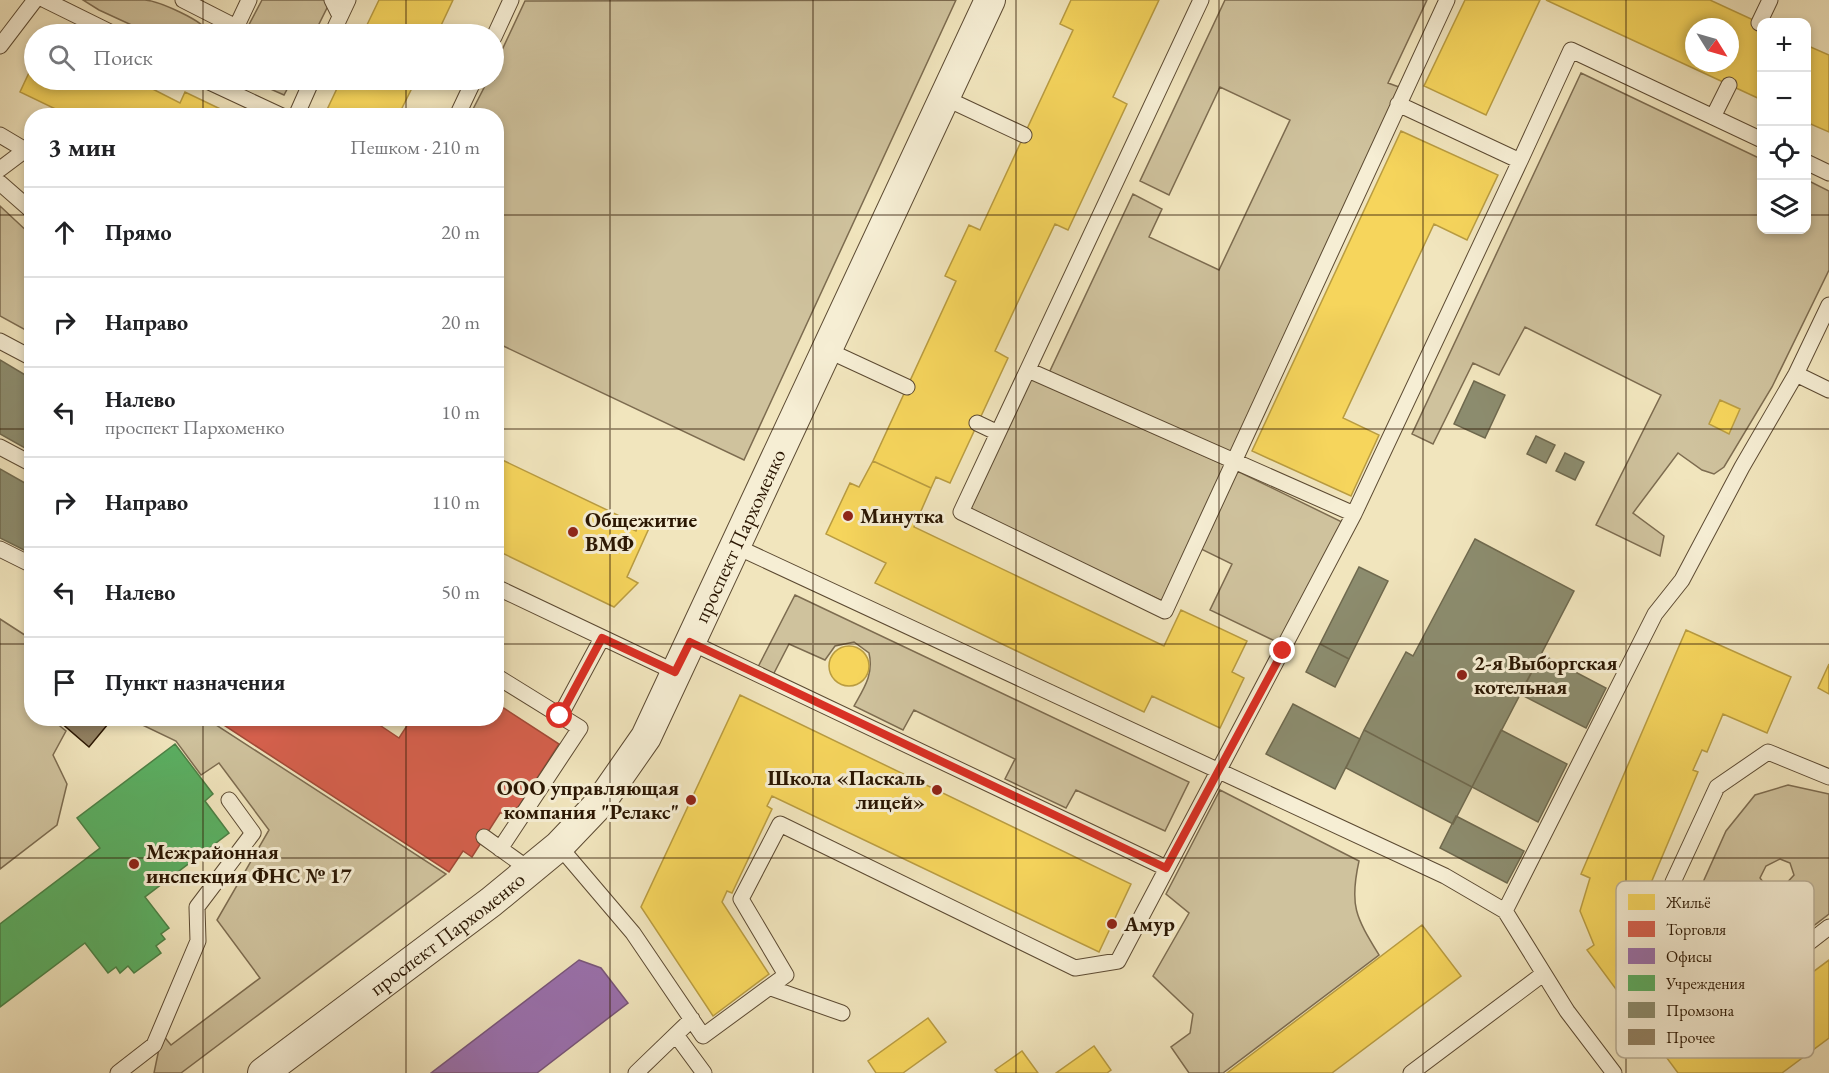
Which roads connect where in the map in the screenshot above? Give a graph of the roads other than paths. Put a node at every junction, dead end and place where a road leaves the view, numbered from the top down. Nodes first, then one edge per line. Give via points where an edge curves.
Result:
1 (35, 0) edge
2 (45, 0) edge
3 (183, 0) edge
4 (249, 0) edge
5 (332, 0) edge
6 (348, 0) edge
7 (511, 0) edge
8 (990, 0) edge
9 (1201, 0) edge
10 (1447, 0) edge
11 (1770, 0) edge
12 (340, 16) junction
13 (1761, 18) edge
14 (94, 24) edge
15 (223, 24) edge
16 (238, 24) edge
17 (336, 24) edge
18 (500, 24) edge
19 (0, 46) edge
20 (1729, 85) dead end
21 (229, 90) edge
22 (308, 90) edge
23 (469, 90) edge
24 (945, 98) junction
25 (1398, 104) junction
26 (266, 108) edge
27 (300, 108) edge
28 (461, 108) edge
29 (1713, 117) junction
30 (0, 135) edge
31 (1024, 135) dead end
32 (1757, 138) edge
33 (24, 150) edge
34 (24, 154) edge
35 (1520, 161) junction
36 (1811, 164) edge
37 (0, 169) edge
38 (1829, 173) edge
39 (0, 183) edge
40 (24, 204) edge
41 (1829, 305) edge
42 (0, 341) edge
43 (827, 350) junction
44 (24, 354) edge
45 (1028, 370) junction
46 (1797, 374) junction
47 (907, 387) dead end
48 (1829, 390) edge
49 (977, 423) dead end
50 (998, 434) junction
51 (0, 447) edge
52 (24, 460) edge
53 (1235, 461) junction
54 (1354, 514) junction
55 (735, 546) junction
56 (0, 549) edge
57 (24, 561) edge
58 (504, 591) edge
59 (602, 638) junction
60 (690, 642) junction
61 (675, 672) junction
62 (504, 681) edge
63 (560, 716) junction
64 (1218, 771) junction
65 (1829, 777) edge
66 (229, 800) dead end
67 (484, 837) dead end
68 (559, 846) junction
69 (500, 849) junction
70 (1166, 868) junction
71 (530, 870) junction
72 (1673, 881) edge
73 (1505, 911) junction
74 (1829, 927) edge
75 (1814, 939) edge
76 (1543, 974) junction
77 (771, 988) junction
78 (842, 1013) dead end
79 (692, 1019) junction
80 (676, 1035) junction
81 (118, 1073) edge
82 (263, 1073) edge
83 (636, 1073) edge
84 (704, 1073) edge
85 (1411, 1073) edge
86 (1614, 1073) edge

1 - 19 lane
2 - 14 lane
3 - 15 lane
4 - 16 lane
5 - 12 lane
6 - 12 lane
7 - 18 lane
8 - 24 street, проспект Пархоменко
9 - 45 lane
10 - 25 lane
11 - 13 lane
12 - 17 lane
20 - 29 lane
21 - 26 lane
22 - 27 lane
23 - 28 lane
24 - 31 lane
24 - 43 street, проспект Пархоменко
25 - 35 lane
25 - 53 lane
29 - 32 lane
29 - 35 lane via 1571,50
30 - 33 lane
34 - 37 lane
35 - 54 lane
36 - 38 lane
39 - 40 lane
41 - 46 lane
42 - 44 lane
43 - 47 lane
43 - 55 street, проспект Пархоменко
45 - 50 lane
45 - 53 lane
46 - 48 lane
46 - 73 lane via 1742,466 1682,580 1655,614
49 - 50 lane
50 - 53 lane via 961,513 1165,611
51 - 52 lane
53 - 54 lane
54 - 64 lane
55 - 60 street, проспект Пархоменко
55 - 64 lane
56 - 57 lane
58 - 59 lane
59 - 61 lane
59 - 63 lane
60 - 61 street, проспект Пархоменко
60 - 70 lane
61 - 68 street, проспект Пархоменко via 646,737 600,803
62 - 63 lane
63 - 69 lane via 580,728
64 - 70 lane
64 - 73 lane via 1446,876
65 - 72 lane via 1768,752 1717,787
66 - 81 lane via 253,833 196,907 198,941 154,1045
67 - 69 lane
68 - 71 street, проспект Пархоменко
68 - 79 lane via 633,933
69 - 71 lane
70 - 77 lane via 1118,961 1075,968 780,824 741,899 786,975
71 - 82 street, проспект Пархоменко
73 - 76 lane
74 - 75 lane
76 - 85 lane
76 - 86 lane
77 - 78 lane
77 - 79 lane via 703,1036
79 - 80 lane
80 - 83 lane
80 - 84 lane

